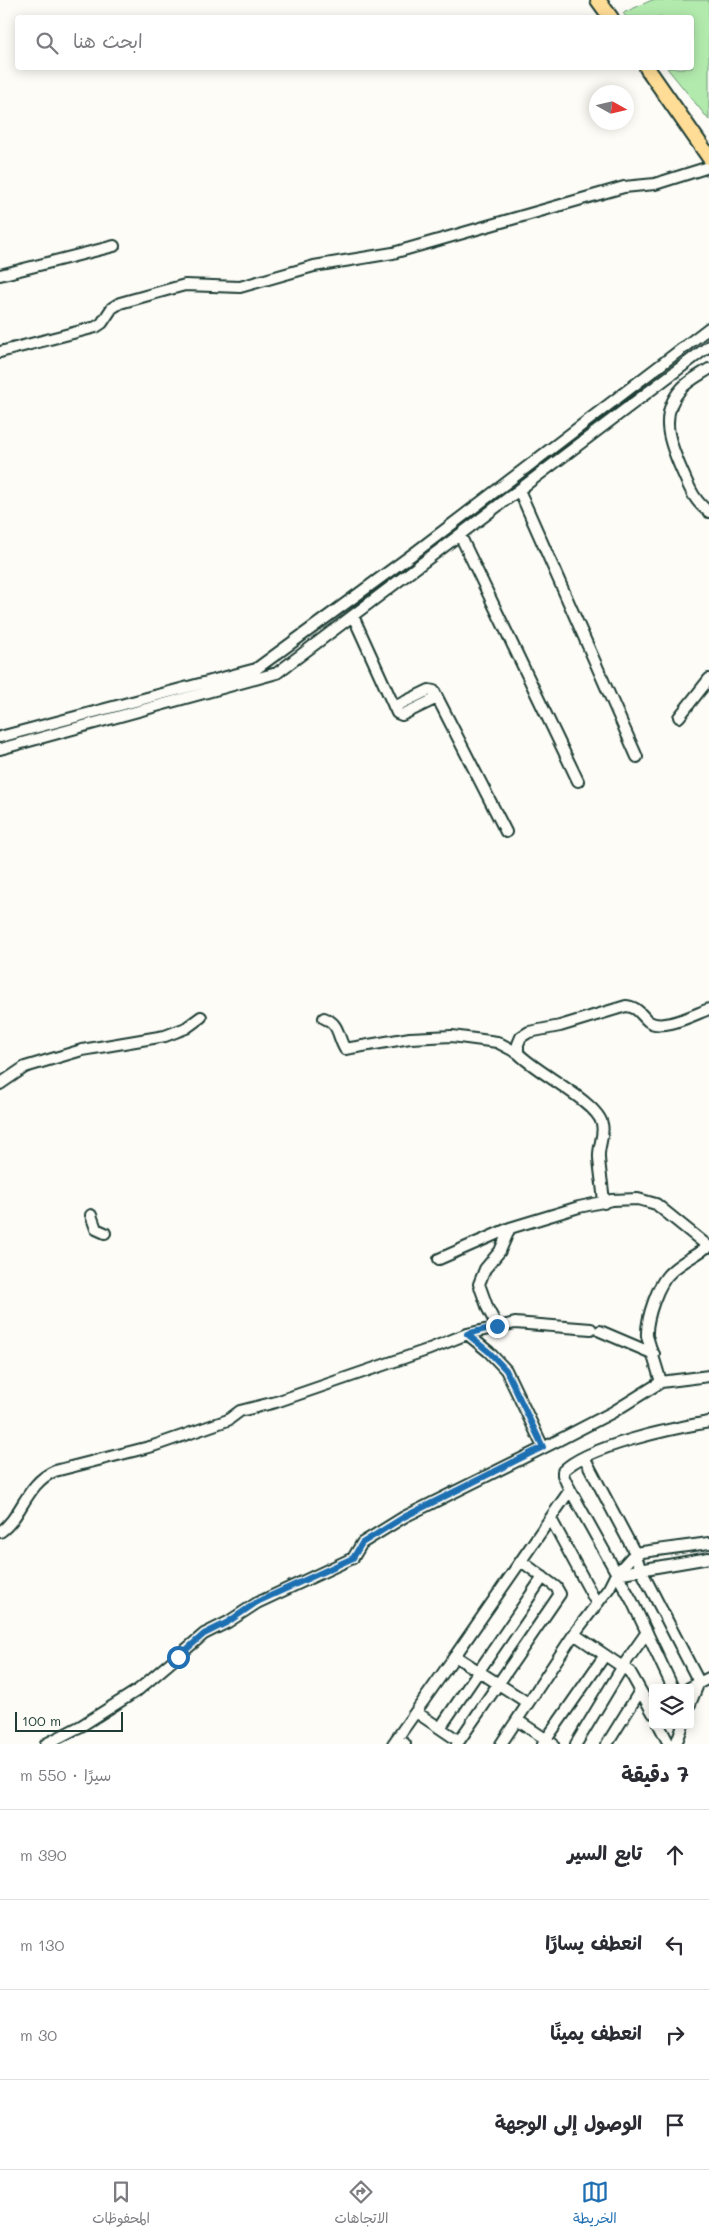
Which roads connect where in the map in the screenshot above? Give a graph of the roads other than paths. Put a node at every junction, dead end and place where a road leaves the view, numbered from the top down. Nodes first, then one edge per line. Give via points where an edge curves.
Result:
1 (602, 1) edge
2 (609, 15) edge
3 (648, 70) edge
4 (708, 153) edge
5 (709, 167) edge
6 (114, 246) dead end
7 (0, 275) edge
8 (709, 328) edge
9 (709, 346) edge
10 (0, 352) edge
11 (709, 369) edge
12 (520, 490) junction
13 (709, 512) edge
14 (460, 535) junction
15 (353, 616) junction
16 (709, 679) edge
17 (679, 717) dead end
18 (0, 737) edge
19 (0, 749) edge
20 (636, 757) dead end
21 (578, 781) dead end
22 (506, 832) dead end
23 (709, 1009) edge
24 (201, 1017) dead end
25 (324, 1018) dead end
26 (518, 1053) junction
27 (0, 1084) edge
28 (604, 1203) junction
29 (90, 1215) dead end
30 (510, 1228) junction
31 (105, 1233) dead end
32 (709, 1247) edge
33 (439, 1260) dead end
34 (497, 1326) junction
35 (467, 1334) junction
36 (654, 1354) junction
37 (709, 1376) edge
38 (662, 1382) junction
39 (709, 1422) edge
40 (543, 1447) junction
41 (584, 1457) junction
42 (570, 1490) junction
43 (551, 1519) junction
44 (0, 1532) edge
45 (709, 1543) edge
46 (635, 1553) junction
47 (709, 1558) edge
48 (521, 1561) junction
49 (640, 1568) junction
50 (616, 1574) junction
51 (543, 1577) junction
52 (597, 1604) junction
53 (647, 1632) junction
54 (574, 1634) junction
55 (605, 1655) junction
56 (455, 1656) junction
57 (624, 1666) junction
58 (479, 1671) junction
59 (704, 1680) edge
60 (499, 1684) junction
61 (671, 1684) edge
62 (640, 1692) junction
63 (694, 1697) edge
64 (528, 1703) junction
65 (649, 1707) edge
66 (416, 1712) junction
67 (517, 1720) junction
68 (440, 1728) junction
69 (661, 1729) edge
70 (682, 1729) edge
71 (398, 1742) edge
72 (458, 1742) edge
73 (548, 1742) edge
74 (46, 1744) edge
75 (501, 1744) edge
76 (576, 1744) edge
77 (607, 1744) edge
78 (669, 1744) edge
79 (676, 1744) edge

1 - 2 main road
3 - 4 main road
5 - 10 street via 655,184 624,187 393,253 314,266 240,287 186,285 170,288 120,303 96,327
6 - 7 street
8 - 18 street via 256,669
9 - 12 street
11 - 13 street via 681,389 668,418 667,430 671,447 694,498
12 - 14 street
12 - 20 street
14 - 15 street
14 - 21 street
15 - 19 street via 269,677
15 - 22 street via 397,713 402,715 437,698
16 - 17 street
23 - 26 street via 661,1024 650,1023 636,1009 626,1006 529,1032 521,1037
24 - 27 street via 186,1028 165,1036 82,1050 25,1067
25 - 26 street via 336,1026 345,1049 410,1038 452,1036 497,1042
26 - 28 street via 601,1118 603,1131 599,1158
28 - 30 street via 559,1212
28 - 32 street via 649,1200
29 - 31 street via 96,1229
30 - 33 street
30 - 34 street via 479,1284
32 - 36 street via 672,1270 662,1284 647,1328
34 - 35 street
34 - 36 street via 515,1324 595,1330
35 - 40 street via 506,1370
35 - 44 street via 276,1402 240,1411 228,1420 153,1446 55,1471 31,1491
36 - 38 street
37 - 38 street
38 - 40 street via 613,1412
39 - 41 street via 665,1430
40 - 74 street via 404,1517 362,1543 353,1558 257,1602 204,1634 138,1690
41 - 42 street via 563,1471
41 - 46 street
42 - 43 street
42 - 50 street
43 - 48 street
43 - 52 street
45 - 46 street
46 - 49 street
46 - 50 street
47 - 49 street
48 - 51 street
48 - 56 street
49 - 50 street
49 - 59 street
50 - 52 street
50 - 53 street
51 - 58 street
51 - 60 street via 560,1594
52 - 54 street
53 - 57 street
53 - 61 street
54 - 55 street
54 - 64 street
55 - 57 street
55 - 73 street
56 - 58 street
56 - 66 street
57 - 62 street
57 - 76 street
58 - 60 street
58 - 68 street
59 - 63 street
60 - 64 street
60 - 72 street
62 - 65 street
62 - 77 street
64 - 67 street
66 - 68 street
66 - 71 street
67 - 73 street
67 - 75 street
68 - 72 street
69 - 78 street
70 - 79 street

